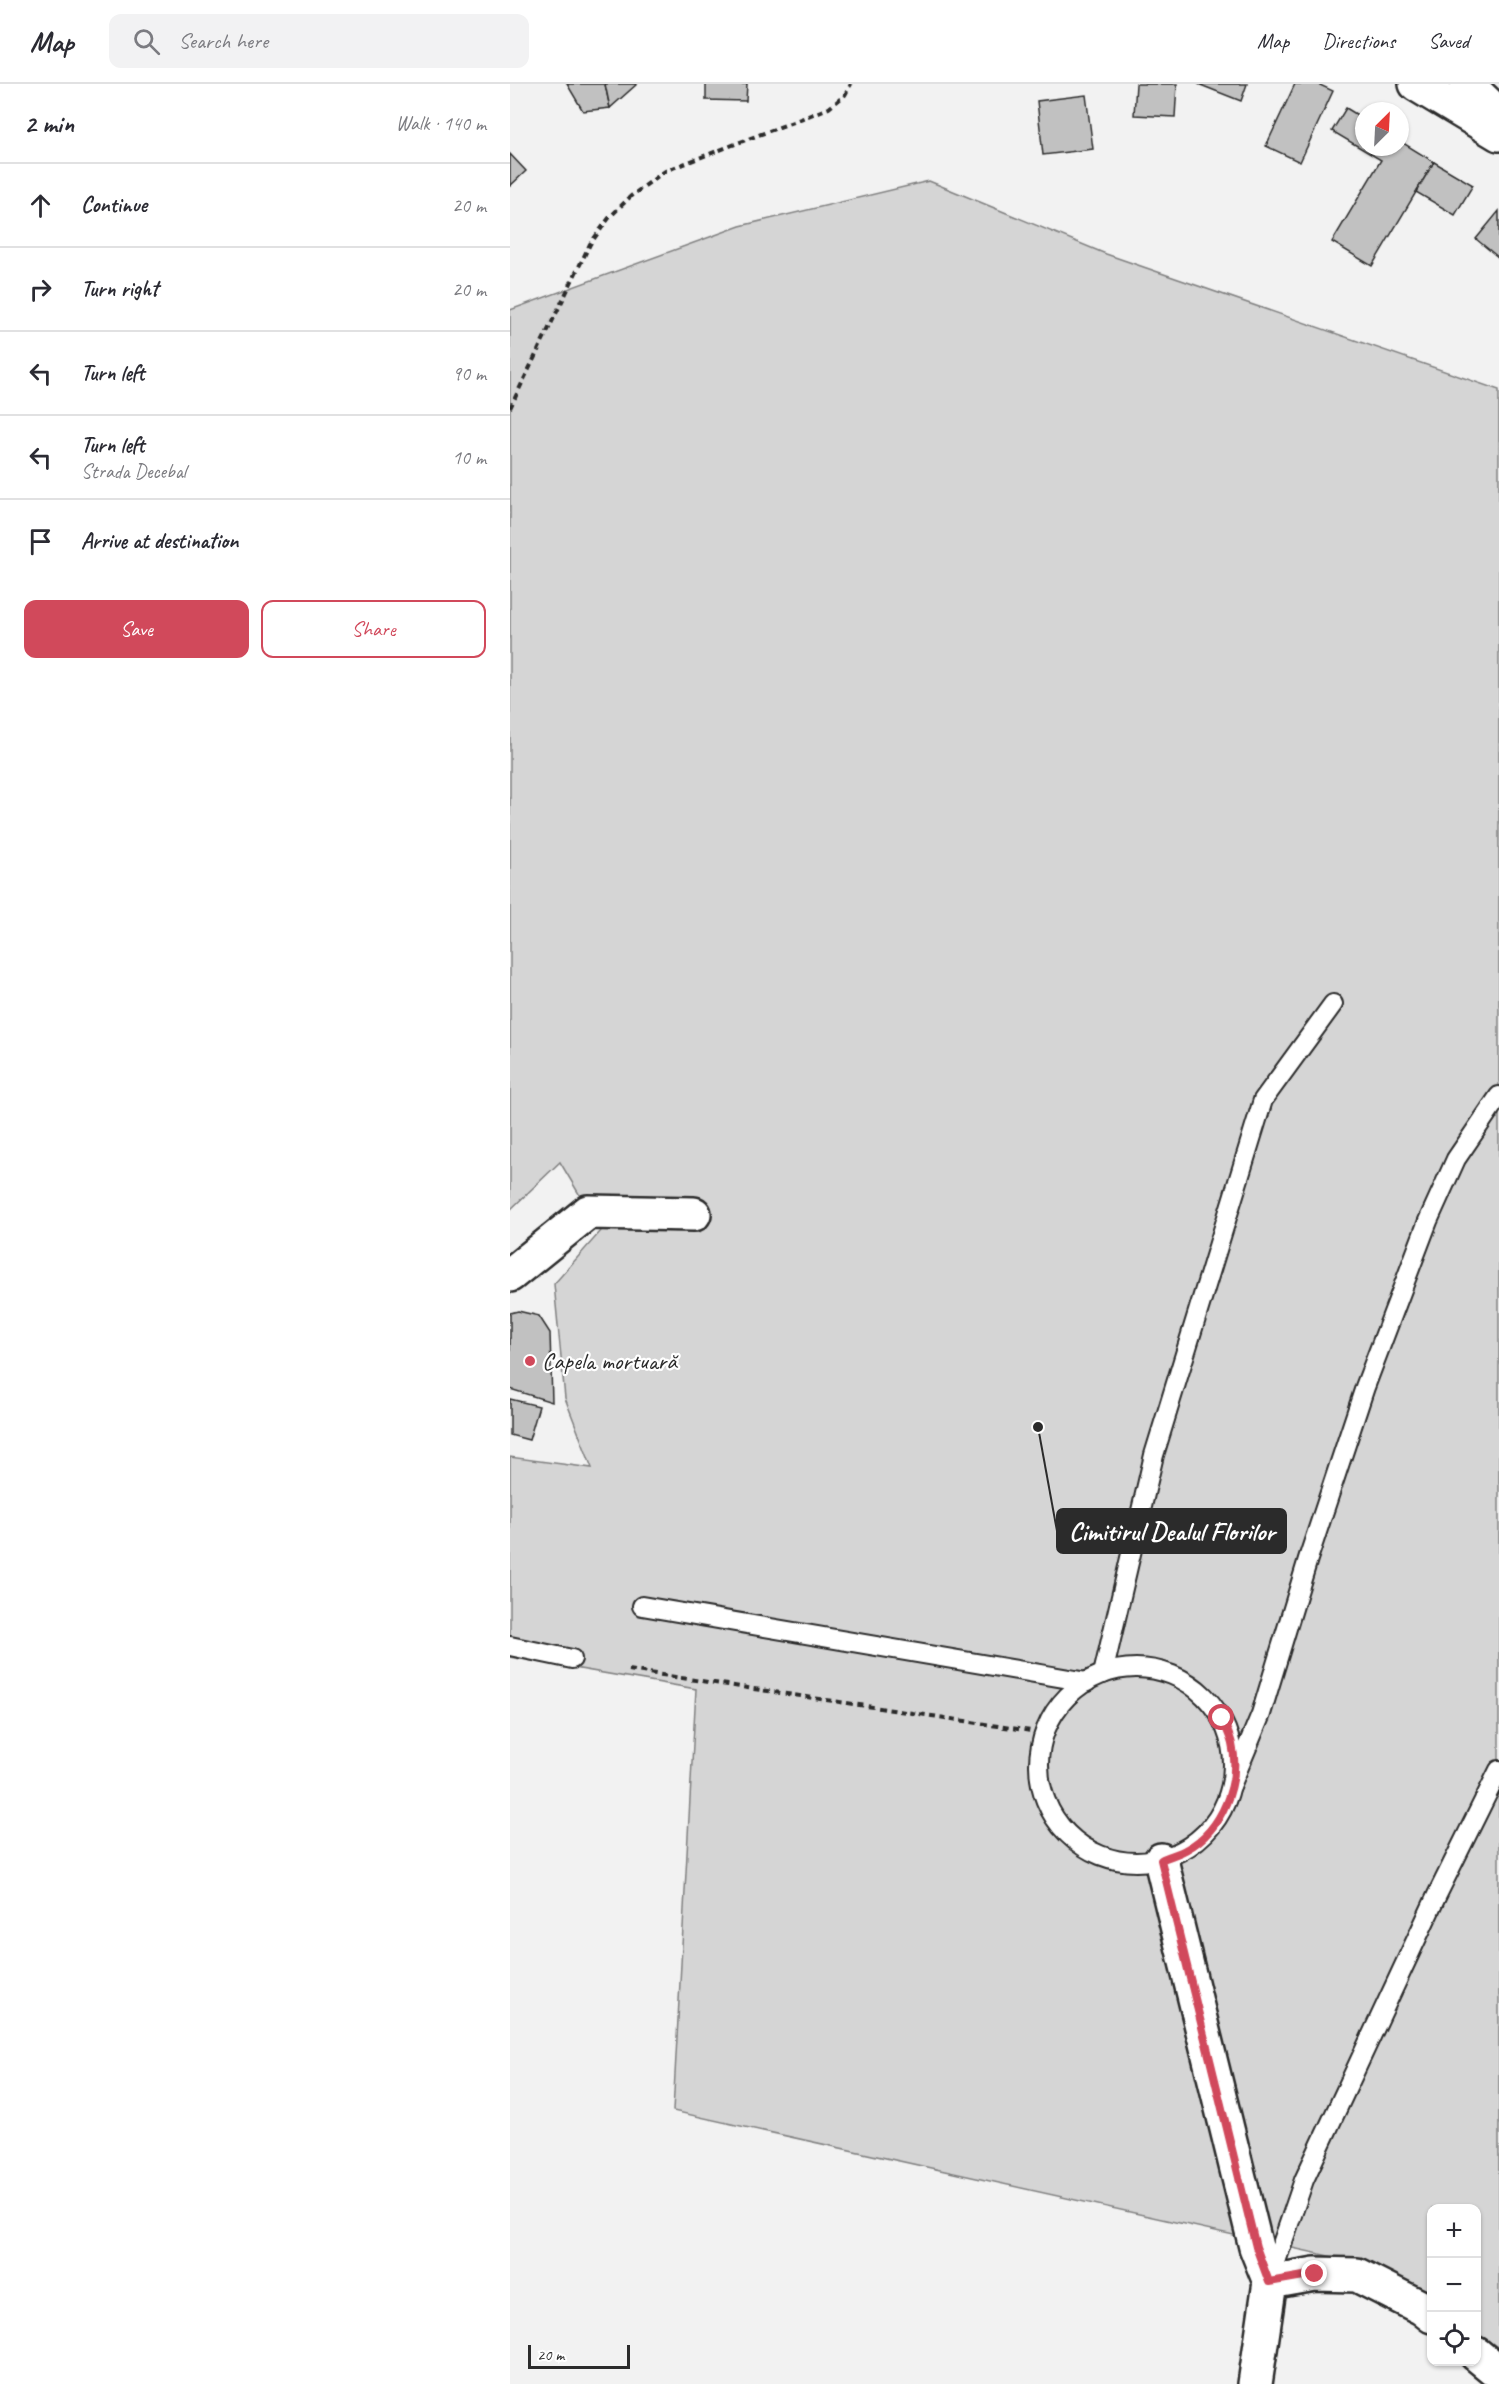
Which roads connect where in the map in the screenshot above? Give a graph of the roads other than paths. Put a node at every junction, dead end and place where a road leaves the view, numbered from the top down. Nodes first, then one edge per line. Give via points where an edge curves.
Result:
1 (1416, 84) edge
2 (1467, 84) edge
3 (1499, 115) edge
4 (1499, 134) edge
5 (1333, 1004) dead end
6 (1499, 1096) edge
7 (694, 1214) dead end
8 (510, 1275) edge
9 (642, 1606) dead end
10 (510, 1646) edge
11 (572, 1659) dead end
12 (1095, 1678) junction
13 (1499, 1770) edge
14 (1231, 1786) junction
15 (1161, 1860) junction
16 (1269, 2282) junction
17 (1427, 2312) edge
18 (1255, 2384) edge

1 - 4 main road
2 - 3 main road
5 - 12 lane via 1263,1100 1154,1455
6 - 14 lane via 1456,1159 1428,1221 1365,1387 1261,1714
7 - 8 main road via 588,1212
9 - 12 lane
10 - 11 lane
12 - 14 lane via 1122,1669 1152,1669 1179,1678 1204,1694 1222,1718 1232,1745
12 - 15 lane via 1070,1694 1054,1712 1044,1733 1039,1763 1042,1792 1055,1820 1076,1842 1102,1857 1131,1863
13 - 16 lane via 1304,2180
14 - 15 lane via 1227,1803 1211,1829 1188,1849
15 - 16 main road via 1256,2247
16 - 17 main road via 1315,2274 1357,2276
16 - 18 main road

